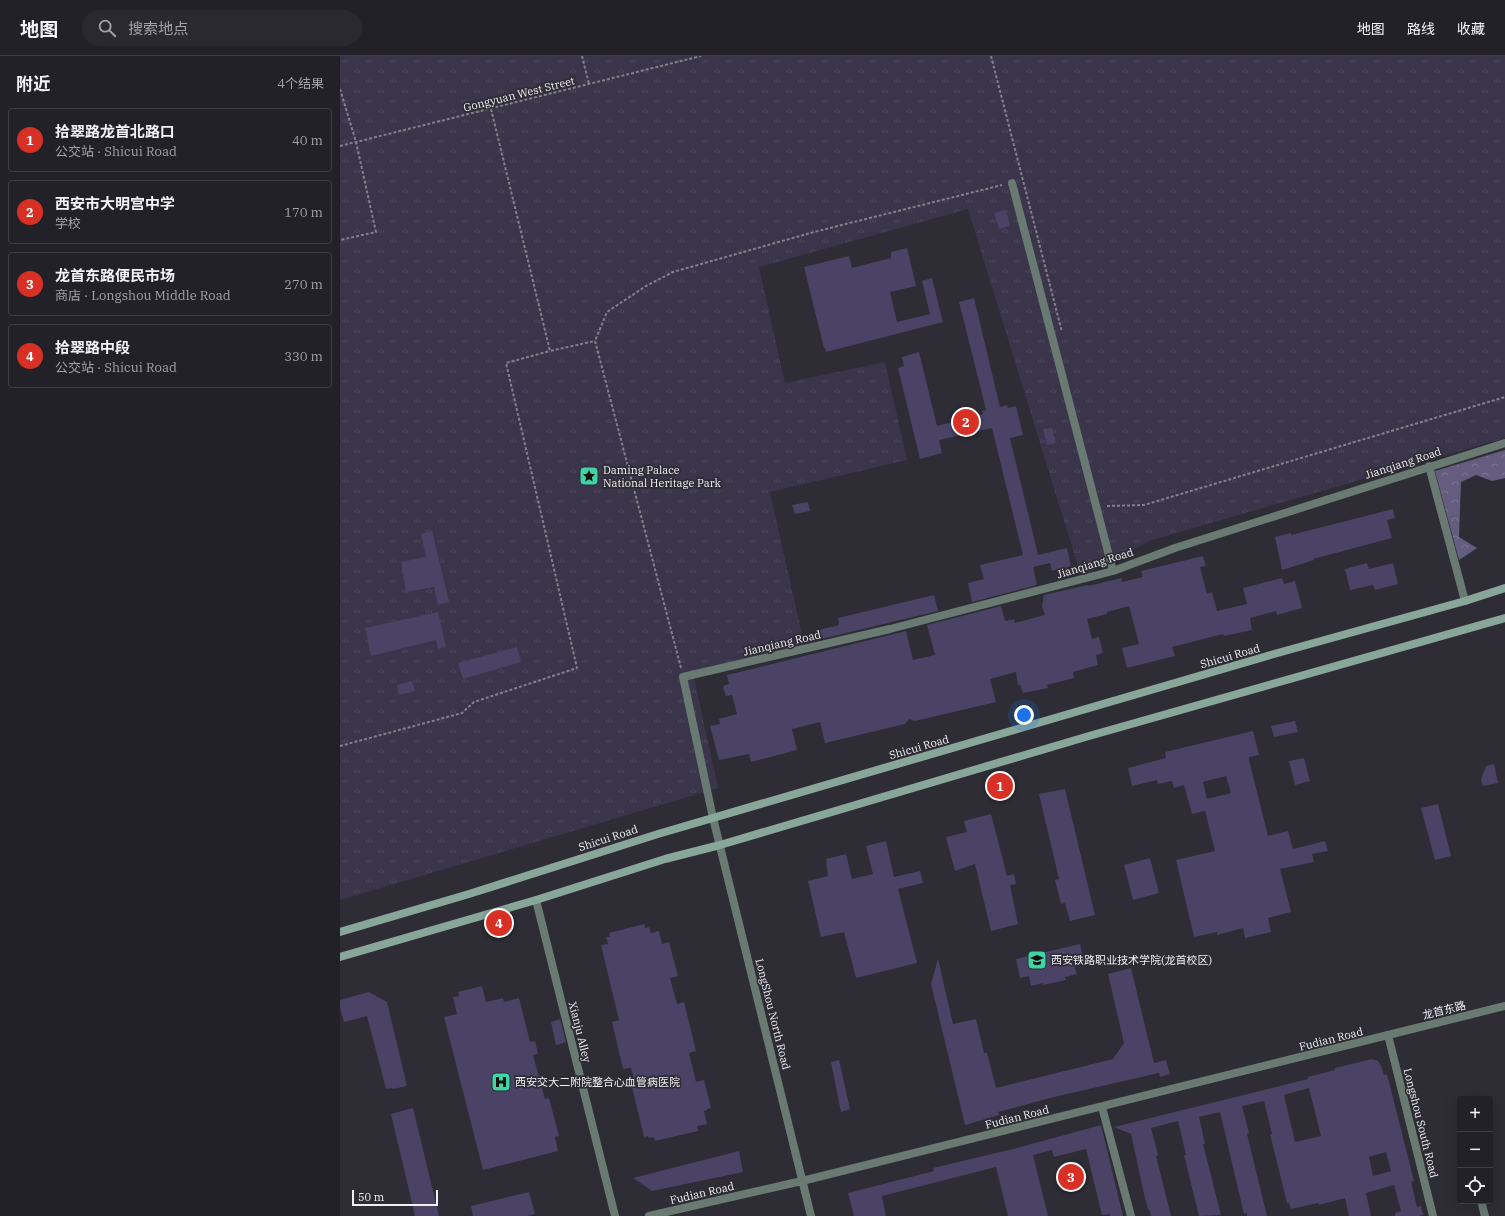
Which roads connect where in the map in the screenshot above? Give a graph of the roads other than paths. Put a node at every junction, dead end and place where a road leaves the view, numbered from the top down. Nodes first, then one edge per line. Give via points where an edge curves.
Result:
1 (1012, 183) road end
2 (1505, 443) edge
3 (1429, 466) junction
4 (1113, 571) junction
5 (1505, 588) edge
6 (1465, 601) junction
7 (1505, 618) edge
8 (683, 677) joint
9 (713, 818) junction
10 (720, 845) junction
11 (536, 900) junction
12 (340, 932) edge
13 (340, 957) edge
14 (1505, 1006) edge
15 (1388, 1036) junction
16 (1102, 1107) junction
17 (802, 1181) junction
18 (1482, 1204) edge
19 (615, 1216) edge
20 (649, 1216) edge
21 (811, 1216) edge
22 (1131, 1216) edge
23 (1433, 1216) edge
24 (1485, 1216) edge

1 - 4 street
2 - 3 street, Jianqiang Road
3 - 4 street, Jianqiang Road via 1175,548
3 - 6 street
4 - 8 street, Jianqiang Road via 890,629
5 - 6 main road, Shicui Road
6 - 9 main road, Shicui Road via 1274,654
7 - 10 main road via 1089,736
8 - 9 street, LongShou North Road
9 - 10 street, LongShou North Road
9 - 12 main road, Shicui Road
10 - 11 main road via 665,859
10 - 17 street, LongShou North Road
11 - 13 main road
11 - 19 street, Xianju Alley
14 - 15 street, 龙首东路
15 - 16 street, Fudian Road
15 - 23 street, Longshou South Road
16 - 17 street, Fudian Road
16 - 22 street
17 - 20 street, Fudian Road
17 - 21 street, LongShou North Road
18 - 24 street

